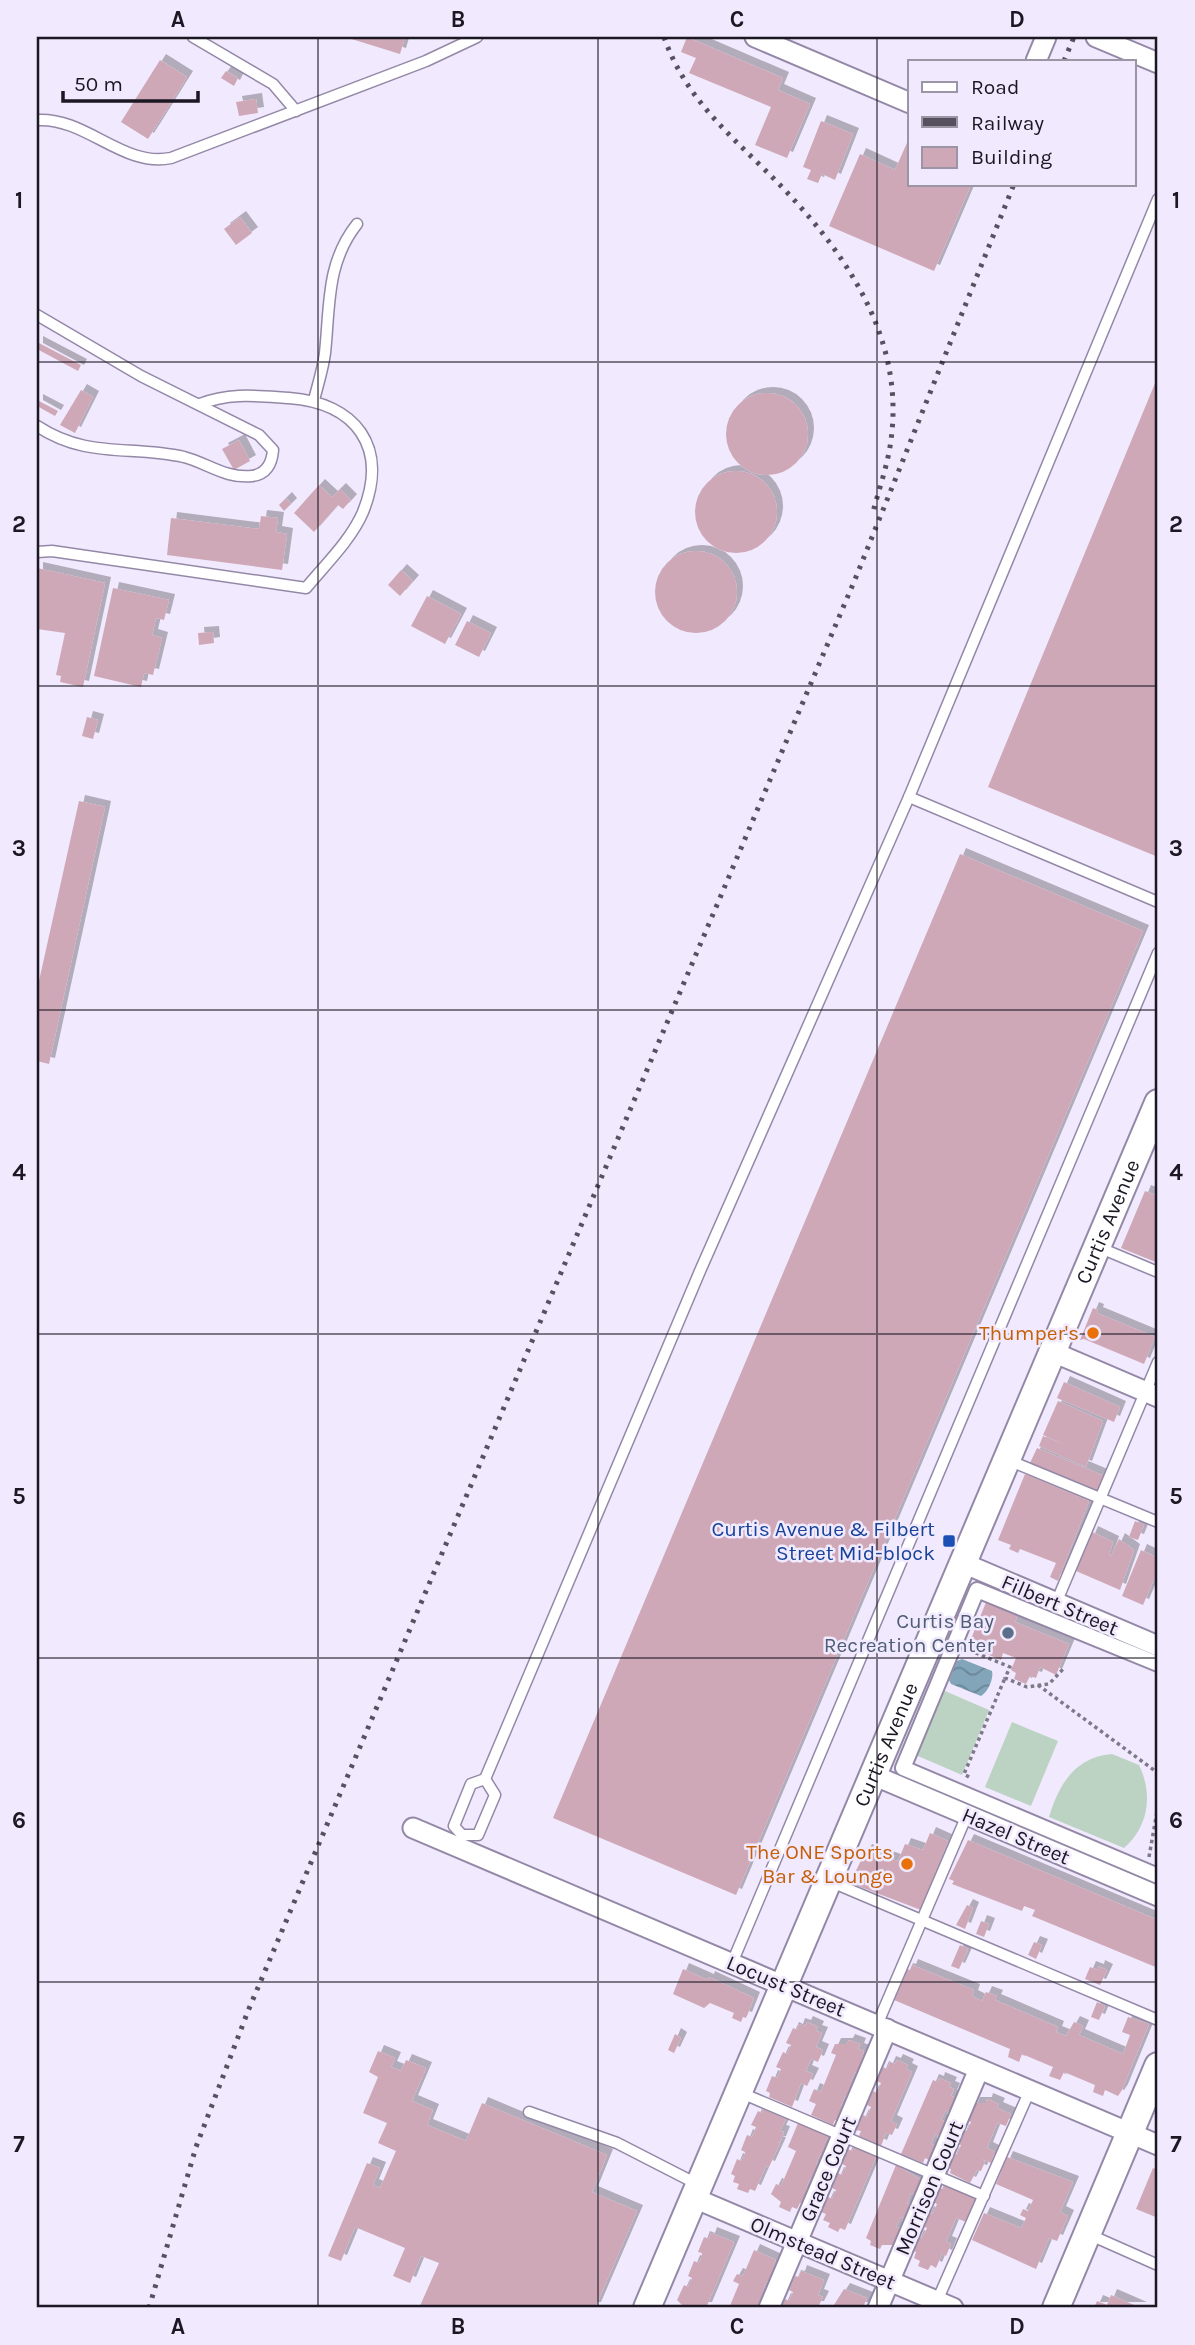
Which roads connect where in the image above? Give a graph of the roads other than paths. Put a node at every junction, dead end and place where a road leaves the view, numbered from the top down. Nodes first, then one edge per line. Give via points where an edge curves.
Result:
1 (193, 37) edge
2 (755, 37) edge
3 (1046, 37) edge
4 (1096, 37) edge
5 (470, 38) edge
6 (1036, 60) edge
7 (1158, 63) edge
8 (908, 102) edge
9 (296, 111) junction
10 (37, 120) edge
11 (1158, 199) edge
12 (357, 224) dead end
13 (37, 314) edge
14 (314, 400) junction
15 (200, 404) junction
16 (37, 426) edge
17 (37, 552) edge
18 (909, 797) junction
19 (1158, 902) edge
20 (1158, 953) edge
21 (1158, 1103) edge
22 (1150, 1144) edge
23 (1097, 1246) junction
24 (1158, 1272) edge
25 (1053, 1352) junction
26 (1158, 1362) edge
27 (1152, 1394) edge
28 (1007, 1459) junction
29 (1101, 1498) junction
30 (1158, 1522) edge
31 (963, 1563) junction
32 (1056, 1603) junction
33 (1158, 1646) edge
34 (1158, 1664) edge
35 (873, 1776) junction
36 (485, 1779) junction
37 (967, 1815) junction
38 (413, 1828) dead end
39 (460, 1841) junction
40 (1158, 1876) edge
41 (829, 1881) junction
42 (1158, 1896) edge
43 (922, 1920) junction
44 (732, 1963) junction
45 (784, 1985) junction
46 (1158, 2020) edge
47 (882, 2027) junction
48 (1158, 2067) edge
49 (979, 2068) junction
50 (1030, 2090) junction
51 (739, 2092) junction
52 (529, 2112) dead end
53 (1130, 2133) junction
54 (842, 2135) junction
55 (1158, 2145) edge
56 (934, 2175) junction
57 (696, 2192) junction
58 (984, 2196) junction
59 (1087, 2234) junction
60 (797, 2242) junction
61 (1158, 2265) edge
62 (890, 2282) junction
63 (945, 2305) edge
64 (652, 2307) edge
65 (769, 2308) edge
66 (878, 2308) edge
67 (1056, 2308) edge

1 - 9 lane via 273,84
2 - 8 street
3 - 6 street
4 - 7 street
5 - 9 lane via 426,61
9 - 10 lane via 155,161 86,131
11 - 18 lane
12 - 14 lane via 345,239 330,279 325,355
13 - 15 lane via 141,376
14 - 15 lane via 235,395
14 - 17 lane via 350,418 362,434 371,477 362,514 348,538 306,588
15 - 16 lane via 259,435 273,450 267,470 253,476 232,475 186,458 83,448 62,442
18 - 19 lane
18 - 36 lane via 699,1271
20 - 44 lane
21 - 22 main road, Curtis Avenue
22 - 23 main road, Curtis Avenue
23 - 24 lane
23 - 25 main road, Curtis Avenue
25 - 27 street
25 - 28 main road, Curtis Avenue
26 - 27 lane
27 - 29 lane
28 - 29 lane
28 - 31 main road, Curtis Avenue
29 - 30 lane
29 - 32 lane
31 - 32 street, Filbert Street
31 - 35 main road, Curtis Avenue
32 - 33 street, Filbert Street
34 - 40 street via 977,1590 903,1768
35 - 37 street, Hazel Street
35 - 41 main road, Curtis Avenue
36 - 39 lane via 471,1784 454,1826
36 - 39 lane via 495,1795 492,1803 478,1835
37 - 42 street, Hazel Street
37 - 43 lane
38 - 39 street, Locust Street
39 - 44 street, Locust Street
41 - 43 lane
41 - 45 main road, Curtis Avenue
43 - 46 lane
43 - 47 lane
44 - 45 street, Locust Street
45 - 47 street, Locust Street
45 - 51 main road, Curtis Avenue
47 - 49 street, Locust Street
47 - 54 street, Grace Court
48 - 53 main road
49 - 50 street, Locust Street
49 - 56 street, Morrison Court
50 - 53 street, Locust Street
50 - 58 lane
51 - 54 lane
51 - 57 main road, Curtis Avenue
52 - 57 lane via 617,2143
53 - 55 street, Locust Street
53 - 59 main road
54 - 56 lane
54 - 60 street, Grace Court
56 - 58 lane
56 - 62 street, Morrison Court
57 - 60 street, Olmstead Street
57 - 64 main road, Curtis Avenue
58 - 63 lane
59 - 61 lane
59 - 67 main road
60 - 62 street, Olmstead Street
60 - 65 street, Grace Court
62 - 63 street, Olmstead Street
62 - 66 street, Morrison Court

